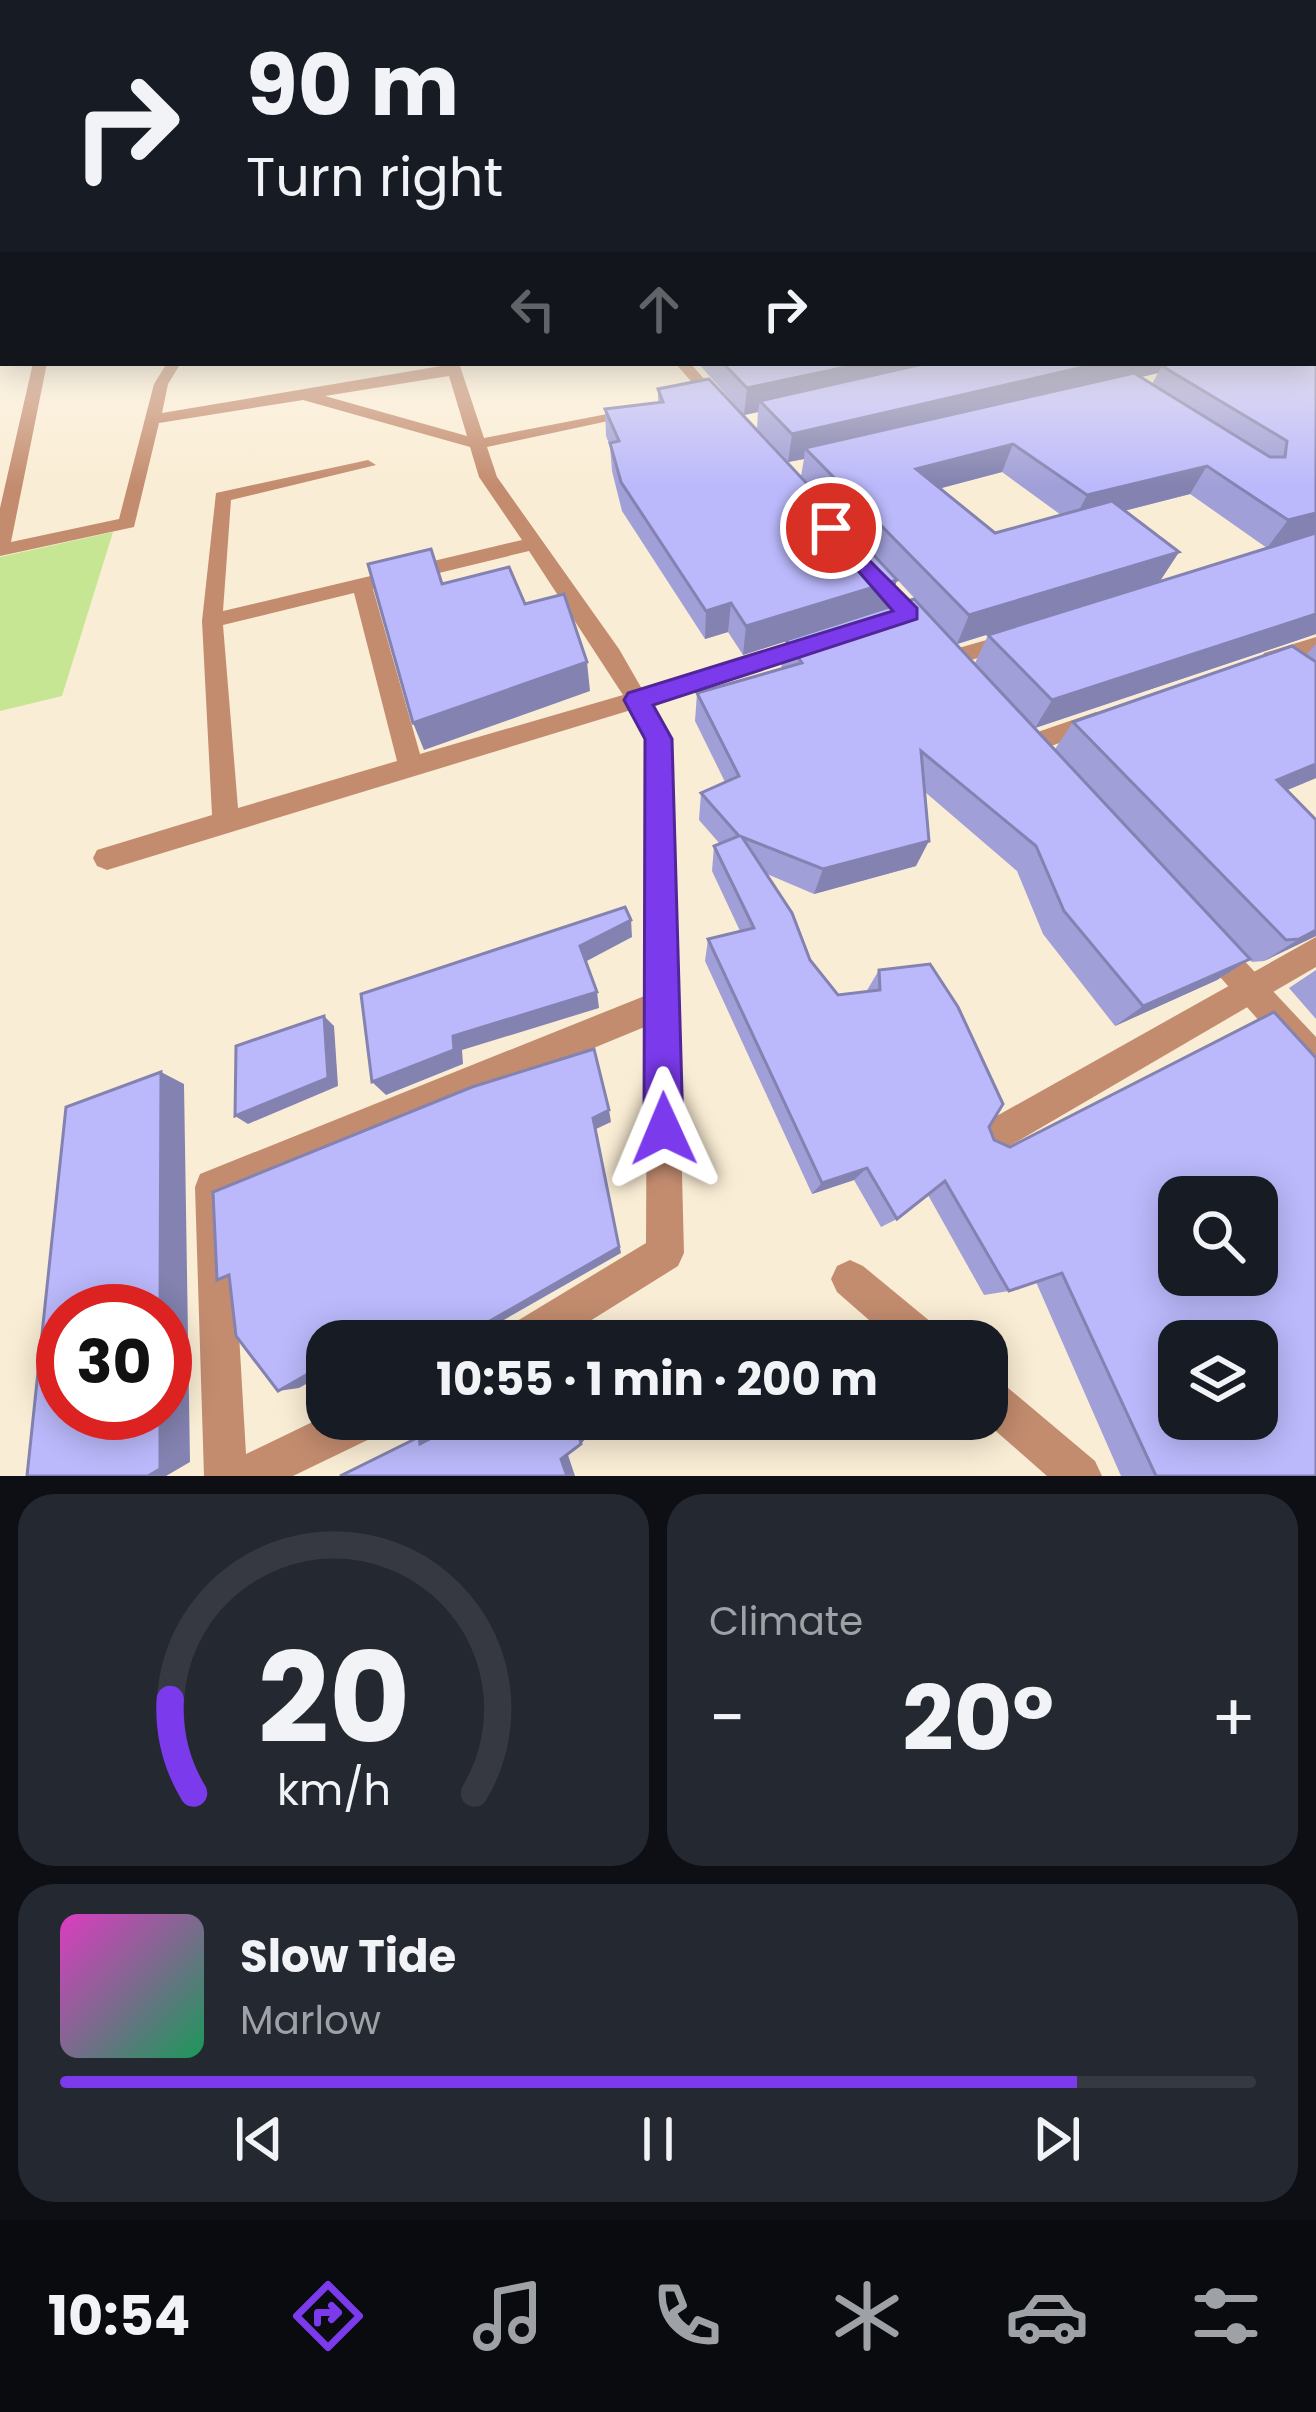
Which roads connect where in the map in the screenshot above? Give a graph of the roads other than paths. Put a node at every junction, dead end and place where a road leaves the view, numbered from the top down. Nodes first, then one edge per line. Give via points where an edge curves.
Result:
1 (39, 366) edge
2 (172, 366) edge
3 (684, 366) edge
4 (453, 367) edge
5 (303, 395) junction
6 (649, 411) edge
7 (155, 419) junction
8 (736, 423) edge
9 (477, 444) junction
10 (368, 465) dead end
11 (532, 544) junction
12 (362, 585) junction
13 (212, 621) junction
14 (1036, 632) edge
15 (826, 642) edge
16 (1316, 645) edge
17 (950, 660) edge
18 (1300, 684) edge
19 (637, 700) junction
20 (1117, 714) edge
21 (1029, 745) edge
22 (411, 768) junction
23 (226, 824) junction
24 (107, 858) dead end
25 (1203, 937) edge
26 (1316, 951) edge
27 (1250, 989) junction
28 (662, 1004) junction
29 (1316, 1061) edge
30 (989, 1139) edge
31 (850, 1279) dead end
32 (555, 1320) edge
33 (898, 1320) edge
34 (1008, 1414) edge
35 (322, 1440) edge
36 (226, 1476) edge
37 (247, 1476) edge
38 (1081, 1476) edge

1 - 7 street via 1,550 128,523
2 - 7 street
3 - 8 street via 703,400
4 - 5 street
4 - 9 street
5 - 7 street
5 - 9 street
6 - 9 street
9 - 11 street via 488,477
10 - 13 street via 222,497
11 - 12 street
11 - 19 street
12 - 13 street
12 - 22 street
13 - 23 street
14 - 17 street
15 - 19 street
16 - 18 street via 1259,664
19 - 22 street
19 - 28 street via 659,739
20 - 21 street
22 - 23 street
23 - 24 street
25 - 27 street
26 - 27 street
27 - 29 street
27 - 30 street
28 - 32 street via 665,1253
28 - 36 street via 213,1187
31 - 33 street
34 - 38 street
35 - 37 street

